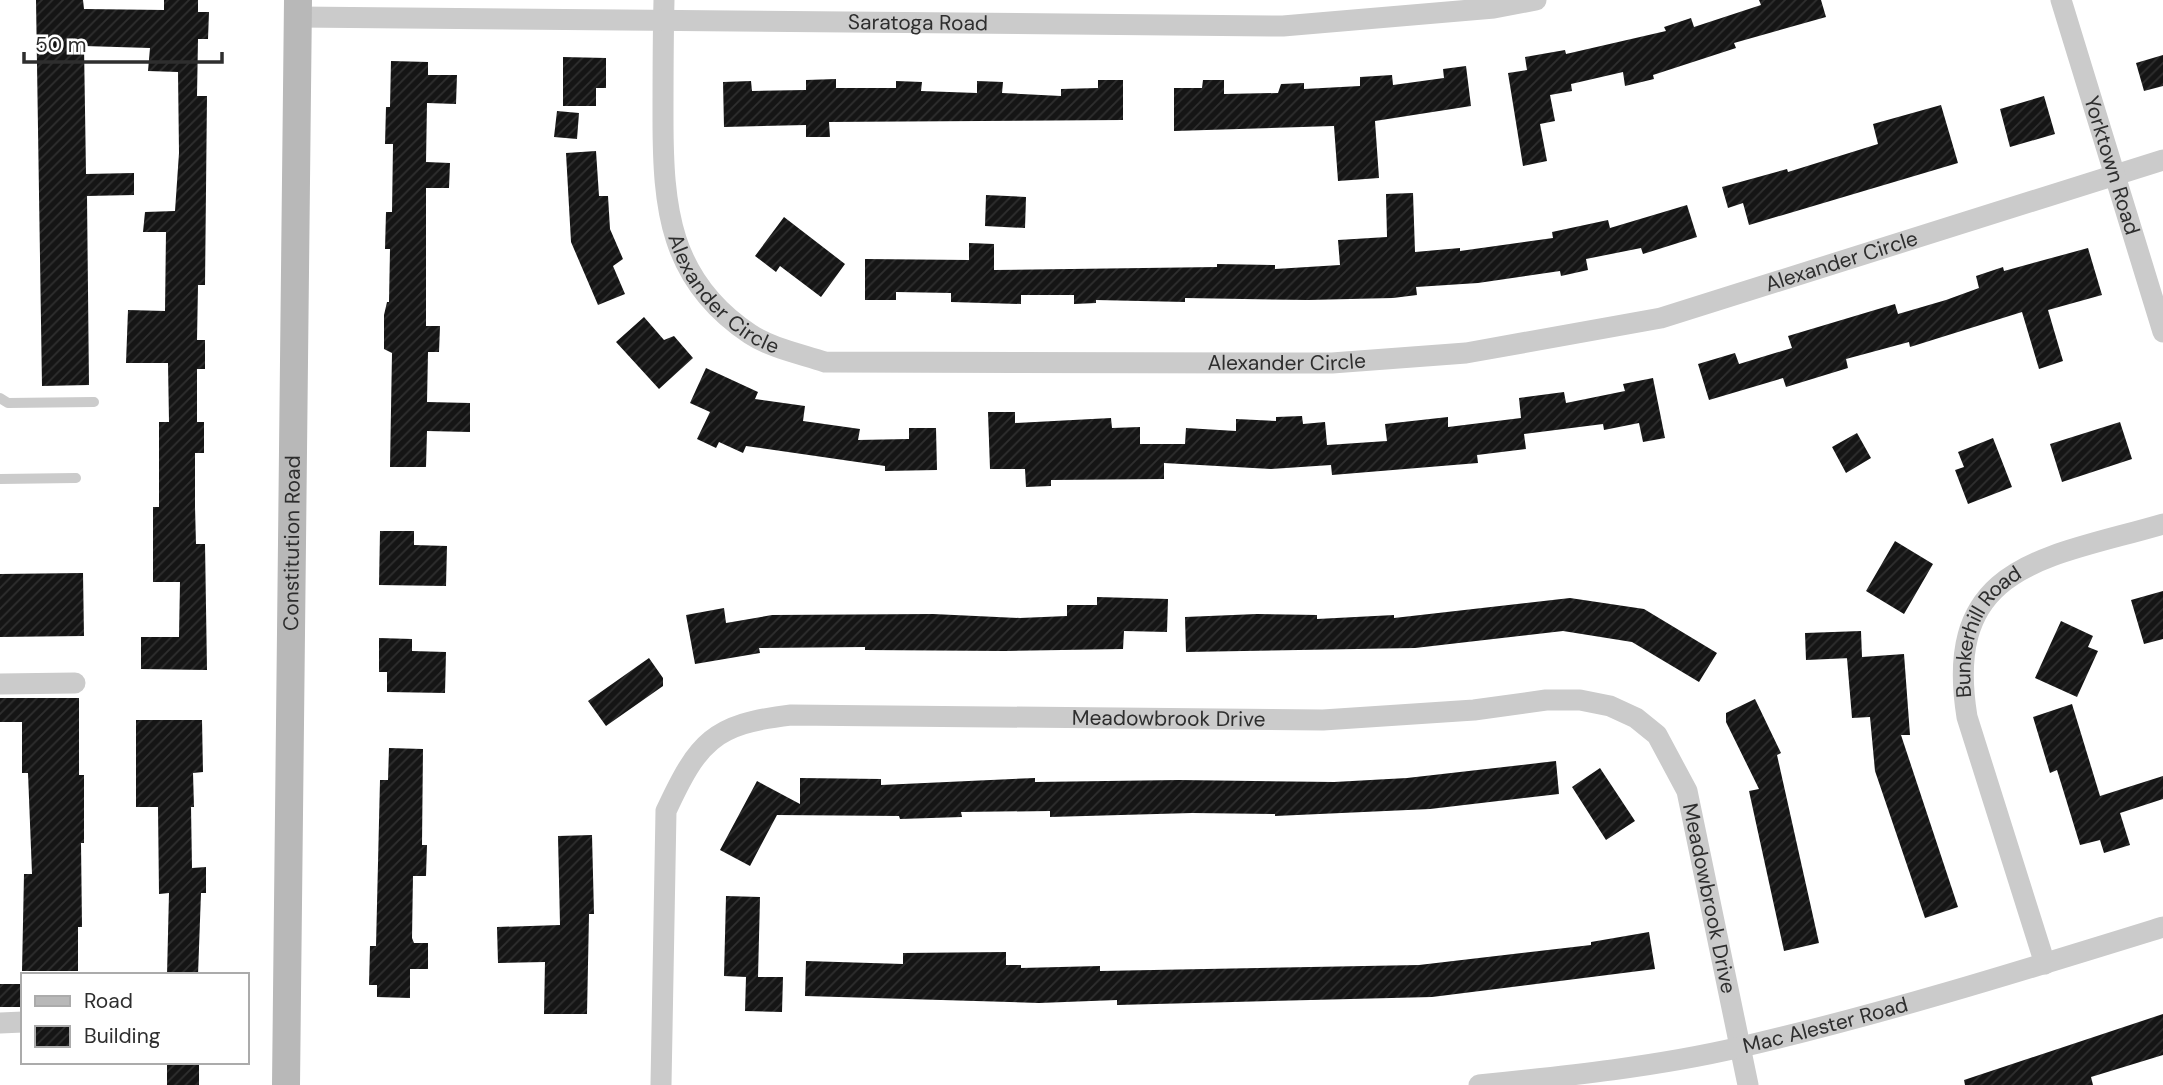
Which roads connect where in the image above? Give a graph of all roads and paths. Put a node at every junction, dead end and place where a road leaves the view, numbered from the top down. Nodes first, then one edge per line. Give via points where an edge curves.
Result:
1 (1536, 0) edge
2 (2061, 0) edge
3 (298, 8) edge
4 (663, 10) edge
5 (2163, 160) edge
6 (2115, 175) junction
7 (2163, 332) edge
8 (0, 398) edge
9 (94, 402) dead end
10 (76, 478) dead end
11 (0, 479) edge
12 (2163, 524) edge
13 (75, 683) dead end
14 (0, 684) edge
15 (2163, 927) edge
16 (2045, 964) junction
17 (21, 1022) edge
18 (0, 1023) edge
19 (1740, 1047) junction
20 (286, 1085) edge
21 (661, 1085) edge
22 (1479, 1085) edge
23 (1748, 1085) edge

1 - 4 street, Saratoga Road via 1382,20 1283,26
2 - 6 street, Yorktown Road
3 - 4 street, Saratoga Road
3 - 20 street, Constitution Road
4 - 6 street, Alexander Circle via 663,178 668,220 681,258 702,291 751,335 825,362 1332,363 1466,353 1661,318
5 - 6 street, Alexander Circle
6 - 7 street, Yorktown Road
8 - 9 lane via 8,403
10 - 11 lane
12 - 16 street, Bunkerhill Road via 2017,571 1977,610 1967,641 1961,680 1967,717
13 - 14 street
15 - 16 street, Mac Alester Road
16 - 19 street, Mac Alester Road
17 - 18 street
19 - 21 street, Meadowbrook Drive via 1688,791 1657,735 1610,706 1546,700 1474,710 1323,720 790,715 727,728 701,747 666,811
19 - 22 street, Mac Alester Road
19 - 23 street, Meadowbrook Drive

